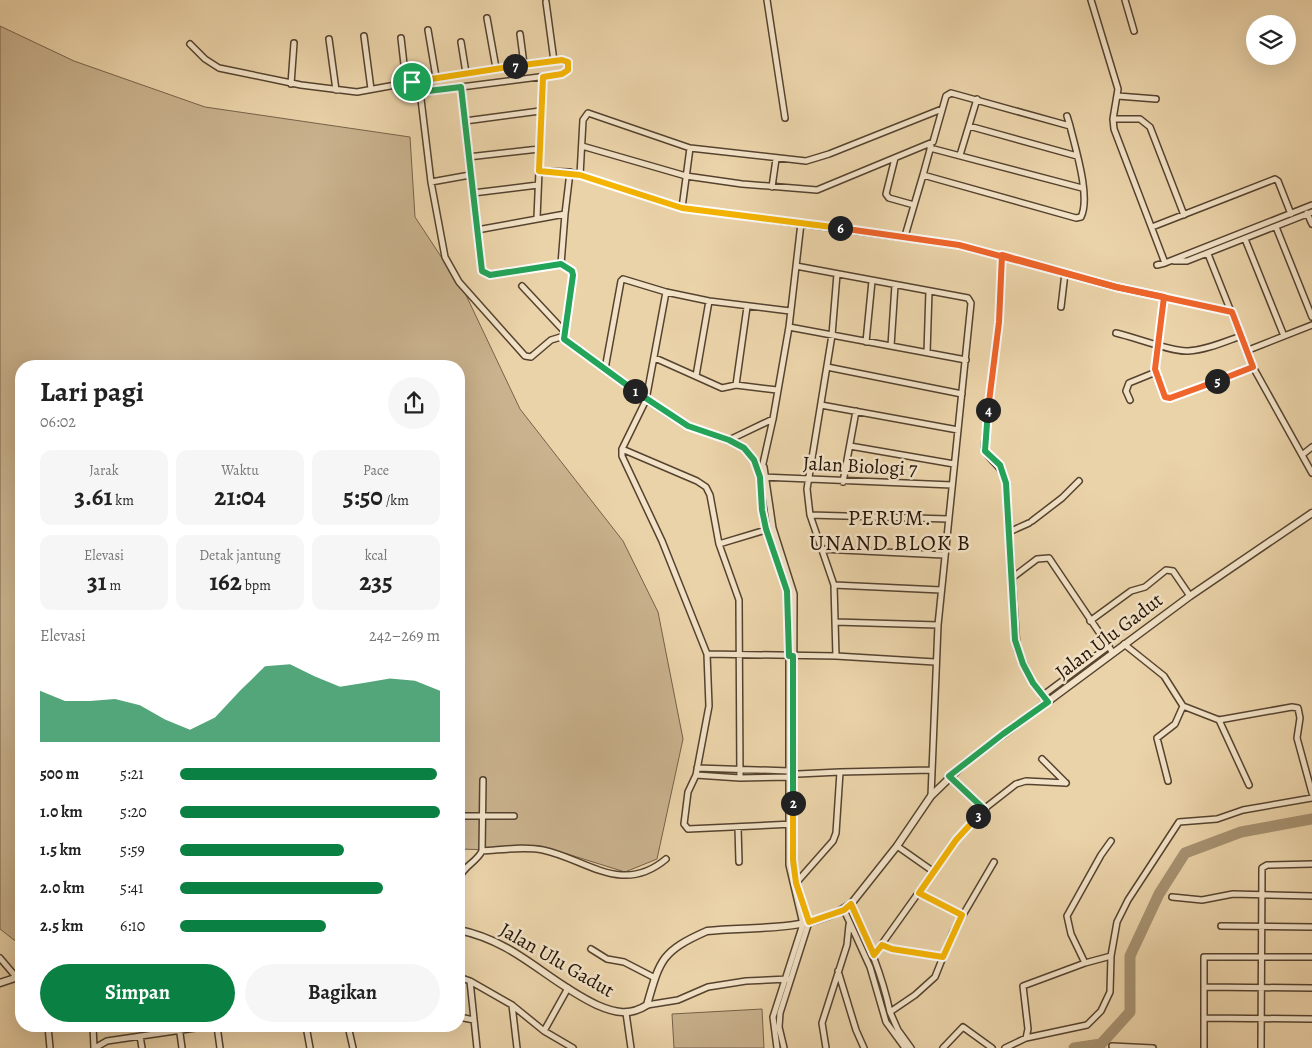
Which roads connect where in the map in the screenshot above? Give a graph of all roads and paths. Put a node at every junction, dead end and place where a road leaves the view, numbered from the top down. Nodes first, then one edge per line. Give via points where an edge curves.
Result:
1 (767, 0) edge
2 (1090, 0) edge
3 (1125, 0) edge
4 (546, 2) dead end
5 (487, 18) dead end
6 (428, 30) dead end
7 (1134, 31) dead end
8 (520, 34) dead end
9 (364, 36) dead end
10 (401, 38) dead end
11 (329, 39) dead end
12 (461, 42) dead end
13 (294, 43) dead end
14 (190, 44) dead end
15 (554, 60) junction
16 (524, 64) junction
17 (496, 68) junction
18 (466, 73) junction
19 (436, 77) junction
20 (543, 77) junction
21 (409, 82) junction
22 (291, 84) junction
23 (461, 87) junction
24 (371, 89) junction
25 (336, 90) junction
26 (420, 92) junction
27 (1118, 96) junction
28 (976, 99) junction
29 (1156, 99) dead end
30 (942, 109) junction
31 (540, 111) junction
32 (1067, 116) dead end
33 (786, 118) dead end
34 (1113, 120) junction
35 (465, 121) junction
36 (968, 126) junction
37 (1070, 126) junction
38 (933, 142) junction
39 (582, 146) junction
40 (690, 148) junction
41 (930, 148) junction
42 (539, 149) junction
43 (960, 155) junction
44 (1077, 156) junction
45 (468, 157) junction
46 (895, 158) junction
47 (776, 159) junction
48 (539, 171) junction
49 (570, 172) junction
50 (470, 175) junction
51 (580, 175) junction
52 (923, 175) junction
53 (686, 176) junction
54 (431, 182) junction
55 (538, 185) junction
56 (772, 187) junction
57 (1082, 188) junction
58 (473, 193) junction
59 (914, 205) junction
60 (1312, 205) edge
61 (682, 208) junction
62 (1310, 212) edge
63 (565, 214) junction
64 (1291, 214) junction
65 (1184, 216) junction
66 (537, 218) junction
67 (801, 223) junction
68 (1312, 224) edge
69 (1152, 227) junction
70 (1276, 227) junction
71 (477, 230) junction
72 (905, 236) junction
73 (1245, 239) junction
74 (1208, 254) junction
75 (1002, 255) junction
76 (1173, 261) junction
77 (1165, 263) junction
78 (561, 264) junction
79 (1157, 265) dead end
80 (796, 266) junction
81 (1065, 273) junction
82 (837, 274) junction
83 (872, 281) junction
84 (895, 285) junction
85 (522, 286) dead end
86 (666, 292) junction
87 (929, 292) junction
88 (1164, 297) junction
89 (709, 301) junction
90 (748, 307) junction
91 (1061, 307) dead end
92 (790, 311) junction
93 (1232, 312) junction
94 (1312, 317) edge
95 (1312, 325) edge
96 (788, 328) junction
97 (1116, 333) dead end
98 (564, 334) junction
99 (832, 335) junction
100 (1241, 336) junction
101 (1284, 336) junction
102 (866, 342) junction
103 (1157, 344) junction
104 (890, 346) junction
105 (1246, 351) junction
106 (927, 353) junction
107 (654, 358) junction
108 (966, 360) junction
109 (827, 367) junction
110 (1253, 367) junction
111 (605, 369) junction
112 (1156, 372) junction
113 (696, 376) junction
114 (736, 385) junction
115 (777, 390) junction
116 (962, 394) junction
117 (646, 400) junction
118 (1130, 400) dead end
119 (821, 404) junction
120 (856, 411) junction
121 (774, 419) junction
122 (958, 430) junction
123 (729, 440) junction
124 (850, 446) junction
125 (1312, 447) edge
126 (622, 449) junction
127 (1302, 455) junction
128 (954, 464) junction
129 (764, 466) junction
130 (1312, 472) edge
131 (760, 477) junction
132 (767, 477) junction
133 (807, 479) junction
134 (1079, 481) dead end
135 (843, 482) junction
136 (952, 485) junction
137 (1312, 514) edge
138 (810, 515) junction
139 (948, 519) junction
140 (773, 528) junction
141 (766, 529) junction
142 (1009, 532) junction
143 (719, 544) junction
144 (821, 549) junction
145 (944, 555) junction
146 (1012, 578) junction
147 (834, 585) junction
148 (941, 590) junction
149 (1190, 596) junction
150 (1090, 621) junction
151 (835, 622) junction
152 (938, 625) junction
153 (1124, 644) junction
154 (1109, 646) junction
155 (739, 653) junction
156 (1113, 653) junction
157 (707, 654) junction
158 (791, 656) junction
159 (836, 656) junction
160 (935, 662) junction
161 (1042, 696) junction
162 (1048, 702) junction
163 (1183, 706) junction
164 (1219, 720) junction
165 (1042, 760) dead end
166 (698, 768) junction
167 (740, 770) junction
168 (932, 770) junction
169 (840, 772) junction
170 (792, 774) junction
171 (696, 775) junction
172 (949, 776) junction
173 (740, 778) junction
174 (483, 780) dead end
175 (1168, 782) dead end
176 (1249, 785) dead end
177 (1312, 793) edge
178 (931, 796) junction
179 (1312, 798) edge
180 (984, 809) junction
181 (465, 816) edge
182 (484, 816) junction
183 (514, 816) dead end
184 (791, 824) junction
185 (738, 826) junction
186 (1111, 841) dead end
187 (897, 846) junction
188 (482, 851) junction
189 (666, 859) dead end
190 (739, 862) dead end
191 (994, 862) dead end
192 (1312, 864) edge
193 (465, 867) edge
194 (934, 872) junction
195 (795, 883) junction
196 (919, 893) junction
197 (1261, 895) junction
198 (1312, 896) edge
199 (1172, 897) dead end
200 (851, 904) junction
201 (844, 910) junction
202 (962, 915) junction
203 (850, 922) junction
204 (806, 923) junction
205 (1220, 926) dead end
206 (1261, 926) junction
207 (1312, 927) edge
208 (465, 932) edge
209 (882, 945) junction
210 (590, 949) dead end
211 (874, 955) junction
212 (1111, 956) junction
213 (1261, 956) junction
214 (943, 957) junction
215 (1312, 957) edge
216 (0, 958) edge
217 (1085, 963) junction
218 (838, 971) junction
219 (15, 973) edge
220 (15, 978) edge
221 (655, 978) junction
222 (465, 979) edge
223 (788, 979) junction
224 (470, 981) junction
225 (0, 983) edge
226 (1205, 987) junction
227 (568, 988) junction
228 (1261, 988) junction
229 (1312, 988) edge
230 (512, 1005) junction
231 (647, 1006) junction
232 (890, 1012) junction
233 (626, 1013) junction
234 (1205, 1018) junction
235 (465, 1019) edge
236 (1261, 1019) junction
237 (1312, 1019) edge
238 (474, 1020) junction
239 (544, 1031) junction
240 (49, 1032) edge
241 (94, 1032) edge
242 (160, 1032) edge
243 (180, 1032) edge
244 (219, 1032) edge
245 (307, 1032) edge
246 (349, 1032) edge
247 (140, 1036) junction
248 (1026, 1038) junction
249 (1112, 1046) dead end
250 (1124, 1047) edge
251 (50, 1048) edge
252 (95, 1048) edge
253 (142, 1048) edge
254 (182, 1048) edge
255 (220, 1048) edge
256 (310, 1048) edge
257 (353, 1048) edge
258 (477, 1048) edge
259 (517, 1048) edge
260 (573, 1048) edge
261 (631, 1048) edge
262 (776, 1048) edge
263 (784, 1048) edge
264 (826, 1048) edge
265 (864, 1048) edge
266 (905, 1048) edge
267 (911, 1048) edge
268 (943, 1048) edge
269 (992, 1048) edge
270 (1005, 1048) edge
271 (1153, 1048) edge
272 (1204, 1048) edge
273 (1261, 1048) edge

1 - 33 street
2 - 27 street
3 - 7 street
4 - 15 street
5 - 17 street
6 - 19 street
8 - 16 street
9 - 24 street
10 - 21 street
11 - 25 street
12 - 18 street
13 - 22 street
14 - 22 street via 219,68
15 - 16 street
15 - 20 street via 568,62 568,70
16 - 17 street
17 - 18 street
18 - 19 street
19 - 21 street
20 - 23 street
20 - 31 street
21 - 24 street
21 - 26 street
22 - 25 street
23 - 26 street
23 - 35 street
24 - 25 street via 356,92
26 - 54 street
27 - 29 street
27 - 34 street
28 - 30 street via 951,93 946,96
28 - 36 street
28 - 37 street
30 - 38 street
30 - 47 street via 811,160
31 - 35 street
31 - 42 street
32 - 37 street
34 - 65 street via 1140,120 1150,127
34 - 69 street
35 - 45 street
36 - 43 street
36 - 44 street
37 - 44 street
38 - 41 street
38 - 46 street
39 - 40 street via 582,120 591,113
39 - 51 street
39 - 53 street
40 - 47 street
40 - 53 street
41 - 43 street
41 - 52 street
42 - 45 street
42 - 48 street
43 - 57 street
44 - 57 street
45 - 50 street
46 - 56 street via 816,190
46 - 59 street via 886,194
47 - 56 street
48 - 49 street
48 - 55 street
49 - 51 street
49 - 63 street
50 - 54 street
50 - 58 street
51 - 61 street
52 - 57 street via 1076,218 1081,217 1083,211
52 - 59 street
53 - 56 street
53 - 61 street
54 - 98 street via 445,257 459,282 525,356 530,357
55 - 58 street
55 - 66 street
58 - 71 street
59 - 72 street
60 - 64 street
61 - 67 street
62 - 68 street
62 - 70 street
63 - 66 street
63 - 78 street
64 - 65 street via 1275,179
64 - 76 street
65 - 69 street
66 - 71 street
67 - 72 street
67 - 80 street
69 - 77 street
70 - 73 street
70 - 94 street
71 - 78 street via 482,271 487,275
72 - 75 street
73 - 74 street
73 - 101 street
74 - 76 street via 1183,262
74 - 93 street
75 - 81 street
75 - 142 street via 999,322 984,443 985,451 1000,465 1005,477
76 - 77 street
77 - 79 street
78 - 98 street via 573,275
80 - 82 street
80 - 92 street
81 - 88 street
81 - 91 street
82 - 83 street
82 - 99 street
83 - 84 street
83 - 102 street
84 - 87 street
84 - 104 street
85 - 98 street
86 - 89 street
86 - 107 street
86 - 111 street via 622,280
87 - 106 street
87 - 108 street via 968,298 972,303
88 - 93 street
88 - 103 street
89 - 90 street
89 - 113 street
90 - 92 street
90 - 114 street
92 - 96 street
93 - 100 street
95 - 101 street
96 - 99 street
96 - 115 street
97 - 103 street
98 - 111 street via 566,341
99 - 102 street
99 - 109 street
100 - 103 street via 1188,352
100 - 105 street
101 - 105 street
102 - 104 street
103 - 112 street
104 - 106 street
105 - 110 street
106 - 108 street
107 - 113 street
107 - 117 street
108 - 116 street
109 - 116 street
109 - 119 street
110 - 112 street via 1170,398 1165,397
110 - 127 street
111 - 117 street
112 - 118 street via 1129,383 1126,391
113 - 114 street via 722,388
114 - 115 street
115 - 121 street
116 - 122 street
117 - 123 street via 688,426
117 - 126 street
119 - 120 street
119 - 133 street
120 - 122 street
120 - 124 street
121 - 123 street
121 - 129 street
122 - 128 street
123 - 131 street via 744,448 754,460
124 - 128 street
124 - 135 street
125 - 127 street
126 - 143 street via 706,487
126 - 157 street via 622,458 662,541
127 - 130 street
128 - 136 street
129 - 131 street
129 - 132 street
131 - 132 street, Jalan Biologi 7
131 - 141 street
132 - 133 street, Jalan Biologi 7
132 - 140 street
133 - 135 street, Jalan Biologi 7
133 - 138 street
134 - 142 street via 1030,522
135 - 136 street, Jalan Biologi 7
136 - 139 street
137 - 149 street, Jalan Ulu Gadut
138 - 139 street
138 - 144 street
139 - 145 street
140 - 141 street
140 - 158 street via 794,594
141 - 143 street
141 - 158 street via 787,591
142 - 146 street
143 - 155 street via 739,600
144 - 145 street
144 - 147 street
145 - 148 street
146 - 150 street via 1037,559 1049,558
146 - 161 street via 1017,649
147 - 148 street
147 - 151 street
148 - 152 street
149 - 150 street via 1173,571 1166,570
149 - 153 street, Jalan Ulu Gadut
150 - 154 street
151 - 152 street
151 - 159 street
152 - 160 street
153 - 156 street, Jalan Ulu Gadut
153 - 163 street via 1164,676
154 - 156 street
154 - 161 street
155 - 157 street
155 - 158 street
155 - 167 street
156 - 162 street, Jalan Ulu Gadut
157 - 166 street via 709,706
158 - 159 street
158 - 170 street
159 - 160 street
160 - 168 street
161 - 162 street
162 - 172 street, Jalan Ulu Gadut
163 - 164 street
163 - 175 street via 1175,724 1157,738
164 - 176 street
164 - 177 street via 1298,708 1297,738
165 - 180 street via 1066,783 1026,781 1016,784
166 - 167 street
166 - 171 street
167 - 170 street
167 - 173 street
168 - 169 street
168 - 178 street
169 - 170 street
169 - 195 street via 833,841
170 - 173 street
170 - 184 street
171 - 173 street
171 - 185 street via 688,792 686,828
172 - 178 street, Jalan Ulu Gadut
172 - 180 street
174 - 182 street
178 - 187 street, Jalan Ulu Gadut
179 - 212 street via 1249,809 1217,819 1179,822 1116,922
180 - 194 street via 956,840
181 - 182 street
182 - 183 street
182 - 188 street
184 - 185 street
184 - 195 street via 788,865
185 - 190 street
186 - 217 street via 1067,916 1071,934
187 - 194 street
187 - 200 street, Jalan Ulu Gadut
188 - 189 street via 543,850 611,874 642,872
188 - 193 street
191 - 202 street
192 - 197 street via 1267,865 1262,868
194 - 196 street
195 - 204 street
196 - 202 street
196 - 209 street
197 - 198 street
197 - 199 street via 1226,895 1202,900
197 - 206 street
200 - 201 street, Jalan Ulu Gadut
200 - 211 street
201 - 203 street
201 - 204 street, Jalan Ulu Gadut
202 - 214 street
203 - 218 street via 847,945
203 - 266 street via 870,967 886,1022
204 - 221 street, Jalan Ulu Gadut via 707,931 674,949 663,959
204 - 223 street
205 - 206 street
206 - 207 street
206 - 213 street
208 - 227 street, Jalan Ulu Gadut via 515,950
209 - 211 street
209 - 214 street
210 - 221 street
211 - 232 street
212 - 217 street
212 - 248 street via 1110,992 1101,1010 1087,1025
213 - 215 street
213 - 226 street via 1204,957
213 - 228 street
214 - 232 street via 930,983
216 - 219 street
217 - 248 street via 1023,986 1028,1029
218 - 264 street via 822,1023
218 - 265 street
220 - 225 street
221 - 231 street, Jalan Ulu Gadut
222 - 224 street
223 - 231 street via 708,987 678,1000
223 - 262 street via 773,1017
223 - 263 street via 778,1020
224 - 230 street
224 - 238 street
226 - 228 street
226 - 234 street
227 - 233 street, Jalan Ulu Gadut via 596,1006
227 - 239 street
228 - 229 street
228 - 236 street
230 - 239 street
230 - 259 street
231 - 233 street, Jalan Ulu Gadut
232 - 267 street
233 - 261 street
234 - 236 street
234 - 272 street
235 - 238 street
236 - 237 street
236 - 273 street
238 - 258 street
239 - 260 street
240 - 251 street
241 - 252 street
242 - 247 street
243 - 254 street
244 - 255 street
245 - 256 street
246 - 257 street
247 - 252 street via 107,1041
247 - 253 street
248 - 270 street
249 - 250 street
250 - 271 street
268 - 269 street via 963,1027

